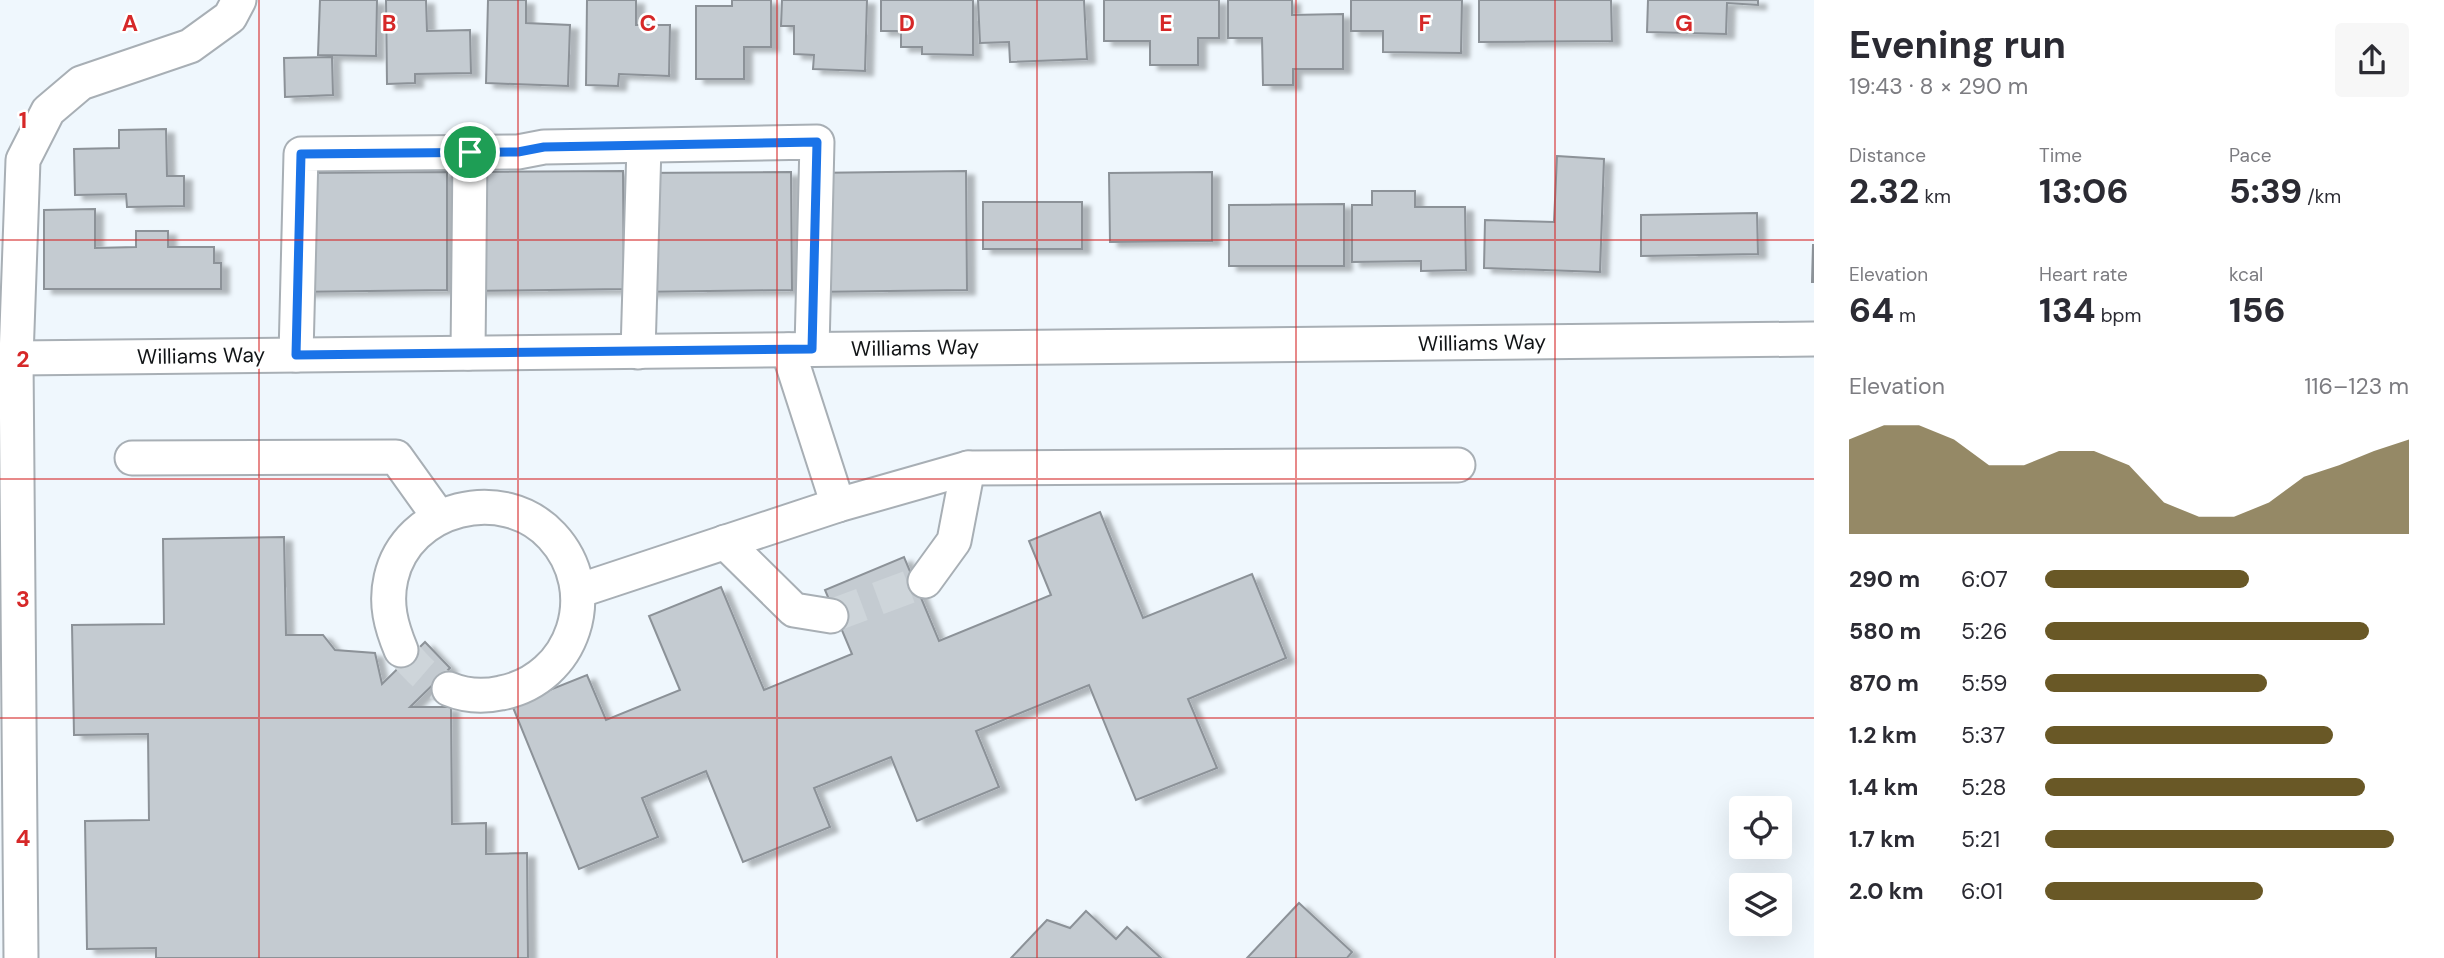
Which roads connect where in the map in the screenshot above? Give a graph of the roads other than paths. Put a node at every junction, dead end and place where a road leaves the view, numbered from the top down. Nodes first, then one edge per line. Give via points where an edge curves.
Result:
1 (239, 0) edge
2 (644, 146) junction
3 (470, 152) junction
4 (1814, 340) edge
5 (800, 350) junction
6 (638, 352) junction
7 (468, 353) junction
8 (296, 355) junction
9 (16, 358) junction
10 (132, 458) dead end
11 (1458, 465) dead end
12 (968, 468) junction
13 (838, 505) junction
14 (439, 517) junction
15 (724, 542) junction
16 (925, 581) tunnel mouth
17 (578, 591) junction
18 (831, 616) tunnel mouth
19 (401, 650) tunnel mouth
20 (449, 689) tunnel mouth
21 (21, 958) edge

1 - 9 street via 230,17 190,46 81,83 48,111 23,160
2 - 3 street
2 - 5 street via 817,142
2 - 6 street
3 - 7 street
3 - 8 street via 301,154
4 - 5 street, Williams Way
5 - 6 street, Williams Way
5 - 13 street
6 - 7 street, Williams Way
7 - 8 street, Williams Way
8 - 9 street, Williams Way
9 - 21 street
10 - 14 street via 396,457
11 - 12 street
12 - 13 street
12 - 16 street via 954,541
13 - 15 street
14 - 17 street via 465,508 497,507 527,517 552,535 570,561
14 - 19 street via 416,534 391,577 391,627
15 - 17 street
15 - 18 street via 794,610
17 - 20 street via 569,642 544,675 517,690 486,696

